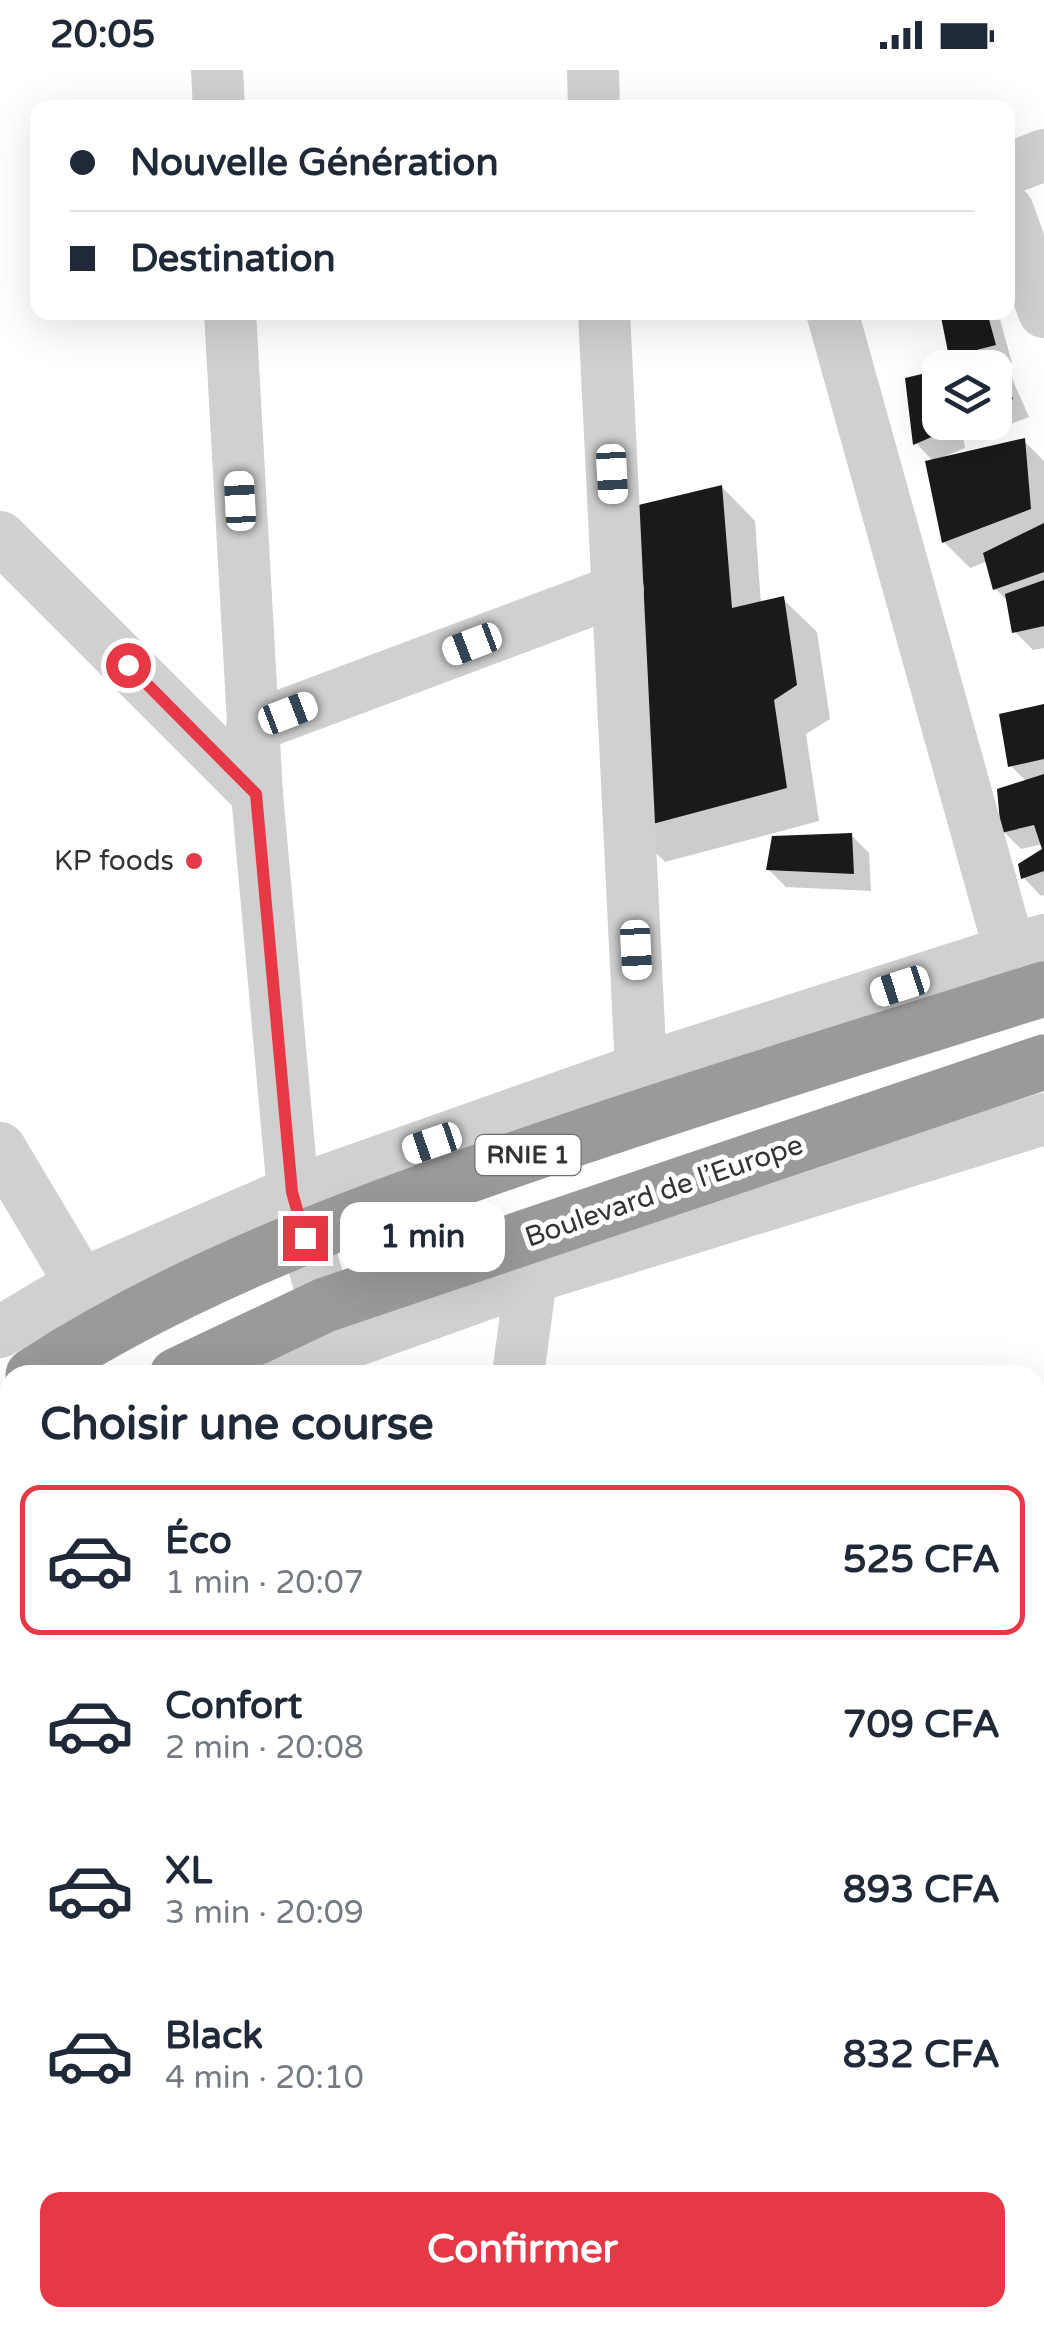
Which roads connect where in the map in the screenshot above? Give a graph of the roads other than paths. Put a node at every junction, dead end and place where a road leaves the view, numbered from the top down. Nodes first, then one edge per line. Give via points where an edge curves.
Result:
1 (217, 70) edge
2 (592, 70) edge
3 (219, 100) edge
4 (594, 100) edge
5 (1044, 155) edge
6 (1015, 166) edge
7 (1015, 231) edge
8 (1044, 312) edge
9 (230, 320) edge
10 (610, 320) edge
11 (834, 320) edge
12 (0, 537) edge
13 (618, 590) junction
14 (252, 727) junction
15 (256, 794) junction
16 (1033, 960) edge
17 (1044, 1062) edge
18 (641, 1070) junction
19 (1044, 1119) edge
20 (0, 1148) edge
21 (299, 1215) junction
22 (534, 1256) junction
23 (81, 1284) junction
24 (0, 1332) edge
25 (331, 1343) edge
26 (51, 1365) edge
27 (224, 1365) edge
28 (297, 1365) edge
29 (519, 1365) edge

1 - 3 street
2 - 4 street
5 - 6 street
7 - 8 street
9 - 14 street
10 - 13 street
11 - 16 street
12 - 15 street
13 - 14 street
13 - 18 street
14 - 15 street
15 - 21 street
16 - 18 street
16 - 21 highway, RNIE 1 via 644,1114 367,1211
17 - 22 highway, Boulevard de l’Europe
18 - 21 street
19 - 22 street
20 - 23 street
21 - 23 street
21 - 25 street
21 - 26 highway, RNIE 1
22 - 25 highway, Boulevard de l’Europe
22 - 29 street
23 - 24 street
25 - 27 highway, Boulevard de l’Europe
25 - 28 street

